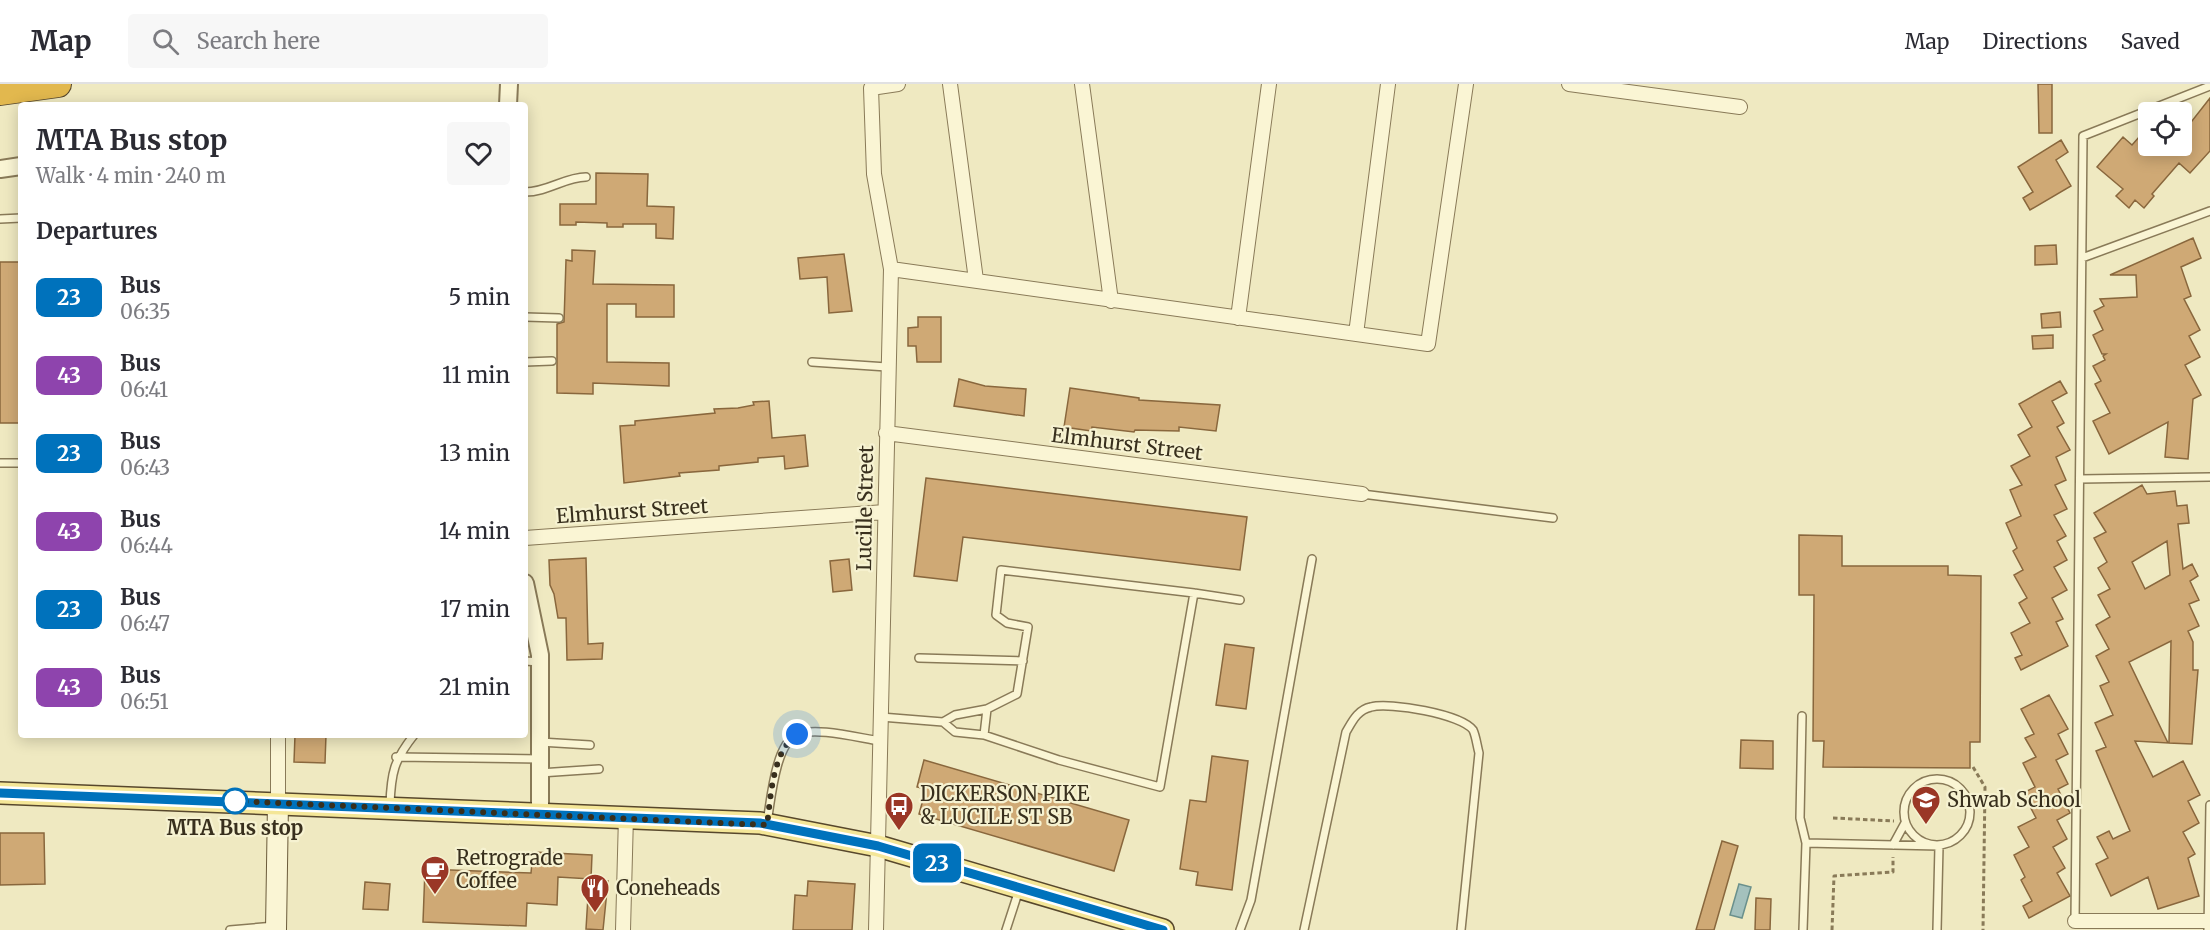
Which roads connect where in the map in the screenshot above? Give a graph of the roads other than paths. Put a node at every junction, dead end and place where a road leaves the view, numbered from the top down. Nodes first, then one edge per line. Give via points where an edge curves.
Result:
1 (58, 84) edge
2 (509, 84) edge
3 (898, 84) edge
4 (950, 84) edge
5 (1082, 84) edge
6 (1269, 84) edge
7 (1388, 84) edge
8 (1466, 84) edge
9 (1569, 84) edge
10 (2210, 86) edge
11 (0, 92) edge
12 (508, 102) edge
13 (1740, 106) dead end
14 (18, 166) edge
15 (0, 169) edge
16 (586, 177) dead end
17 (528, 192) edge
18 (2210, 211) edge
19 (18, 218) edge
20 (0, 219) edge
21 (2082, 258) junction
22 (891, 269) junction
23 (976, 280) junction
24 (1111, 301) junction
25 (528, 317) edge
26 (559, 318) dead end
27 (1238, 318) junction
28 (1356, 334) junction
29 (552, 361) dead end
30 (528, 362) edge
31 (812, 362) dead end
32 (887, 367) junction
33 (886, 433) junction
34 (0, 463) edge
35 (18, 464) edge
36 (2210, 477) edge
37 (2080, 479) junction
38 (1362, 494) joint
39 (885, 512) junction
40 (1553, 518) dead end
41 (528, 538) edge
42 (1312, 559) dead end
43 (1194, 593) junction
44 (1240, 600) dead end
45 (528, 612) edge
46 (919, 658) dead end
47 (533, 661) edge
48 (1023, 661) junction
49 (987, 709) junction
50 (1802, 716) dead end
51 (881, 717) junction
52 (943, 722) junction
53 (984, 735) junction
54 (278, 738) edge
55 (412, 738) edge
56 (880, 741) junction
57 (540, 742) junction
58 (590, 745) dead end
59 (396, 758) junction
60 (540, 766) junction
61 (598, 770) dead end
62 (0, 793) edge
63 (278, 802) junction
64 (2210, 805) edge
65 (390, 807) junction
66 (540, 814) junction
67 (626, 816) junction
68 (1905, 823) junction
69 (767, 825) junction
70 (1806, 843) junction
71 (1893, 845) junction
72 (878, 846) junction
73 (1939, 846) junction
74 (1020, 888) junction
75 (2075, 921) joint
76 (1117, 923) edge
77 (2209, 924) edge
78 (276, 928) edge
79 (230, 930) edge
80 (623, 930) edge
81 (876, 930) edge
82 (1006, 930) edge
83 (1163, 930) edge
84 (1240, 930) edge
85 (1304, 930) edge
86 (1461, 930) edge
87 (1803, 930) edge
88 (1937, 930) edge

1 - 11 highway
2 - 12 street
3 - 22 street, Lucille Street via 871,88 874,174
4 - 23 street
5 - 24 street
6 - 27 street
7 - 28 street
8 - 28 street via 1428,344
9 - 13 street
10 - 21 lane via 2083,136
14 - 15 street
16 - 17 lane via 574,177 559,186
18 - 21 lane
19 - 20 lane
21 - 37 lane
22 - 23 street
22 - 32 street, Lucille Street
23 - 24 street
24 - 27 street
25 - 26 lane
27 - 28 street
29 - 30 lane
31 - 32 lane
32 - 33 street, Lucille Street
33 - 38 street, Elmhurst Street
33 - 39 street, Lucille Street
34 - 35 lane
36 - 37 lane
37 - 75 lane
38 - 40 lane
39 - 41 street, Elmhurst Street
39 - 51 street, Lucille Street
42 - 84 lane via 1251,900
43 - 44 lane
43 - 48 lane via 1001,570 996,615 1006,622 1028,627
43 - 53 lane via 1160,787
45 - 47 street
46 - 48 lane
47 - 57 street
48 - 49 lane via 1017,694
49 - 52 lane via 956,715
49 - 53 lane
50 - 70 lane via 1800,818
51 - 52 lane
51 - 56 street, Lucille Street
52 - 53 lane via 955,732
54 - 63 street
55 - 59 lane
56 - 69 lane via 820,732 797,734 790,739 780,756
56 - 72 street, Lucille Street
57 - 58 lane
57 - 60 street
59 - 60 lane
59 - 65 lane
60 - 61 lane
60 - 66 street
62 - 63 main road
63 - 65 main road
63 - 78 main road
64 - 77 lane
65 - 66 main road
66 - 67 main road
67 - 69 main road
67 - 80 street
68 - 71 lane
68 - 73 lane via 1918,840
68 - 73 lane via 1905,801 1919,784 1940,779 1960,788 1967,797 1970,819 1959,838
69 - 72 main road
70 - 71 lane
70 - 87 lane
71 - 73 lane
72 - 74 main road
72 - 81 street, Lucille Street
73 - 88 lane
74 - 76 main road
74 - 82 lane
75 - 77 street
76 - 83 main road
78 - 79 lane
85 - 86 lane via 1346,732 1356,714 1371,706 1435,712 1464,723 1473,731 1479,753

